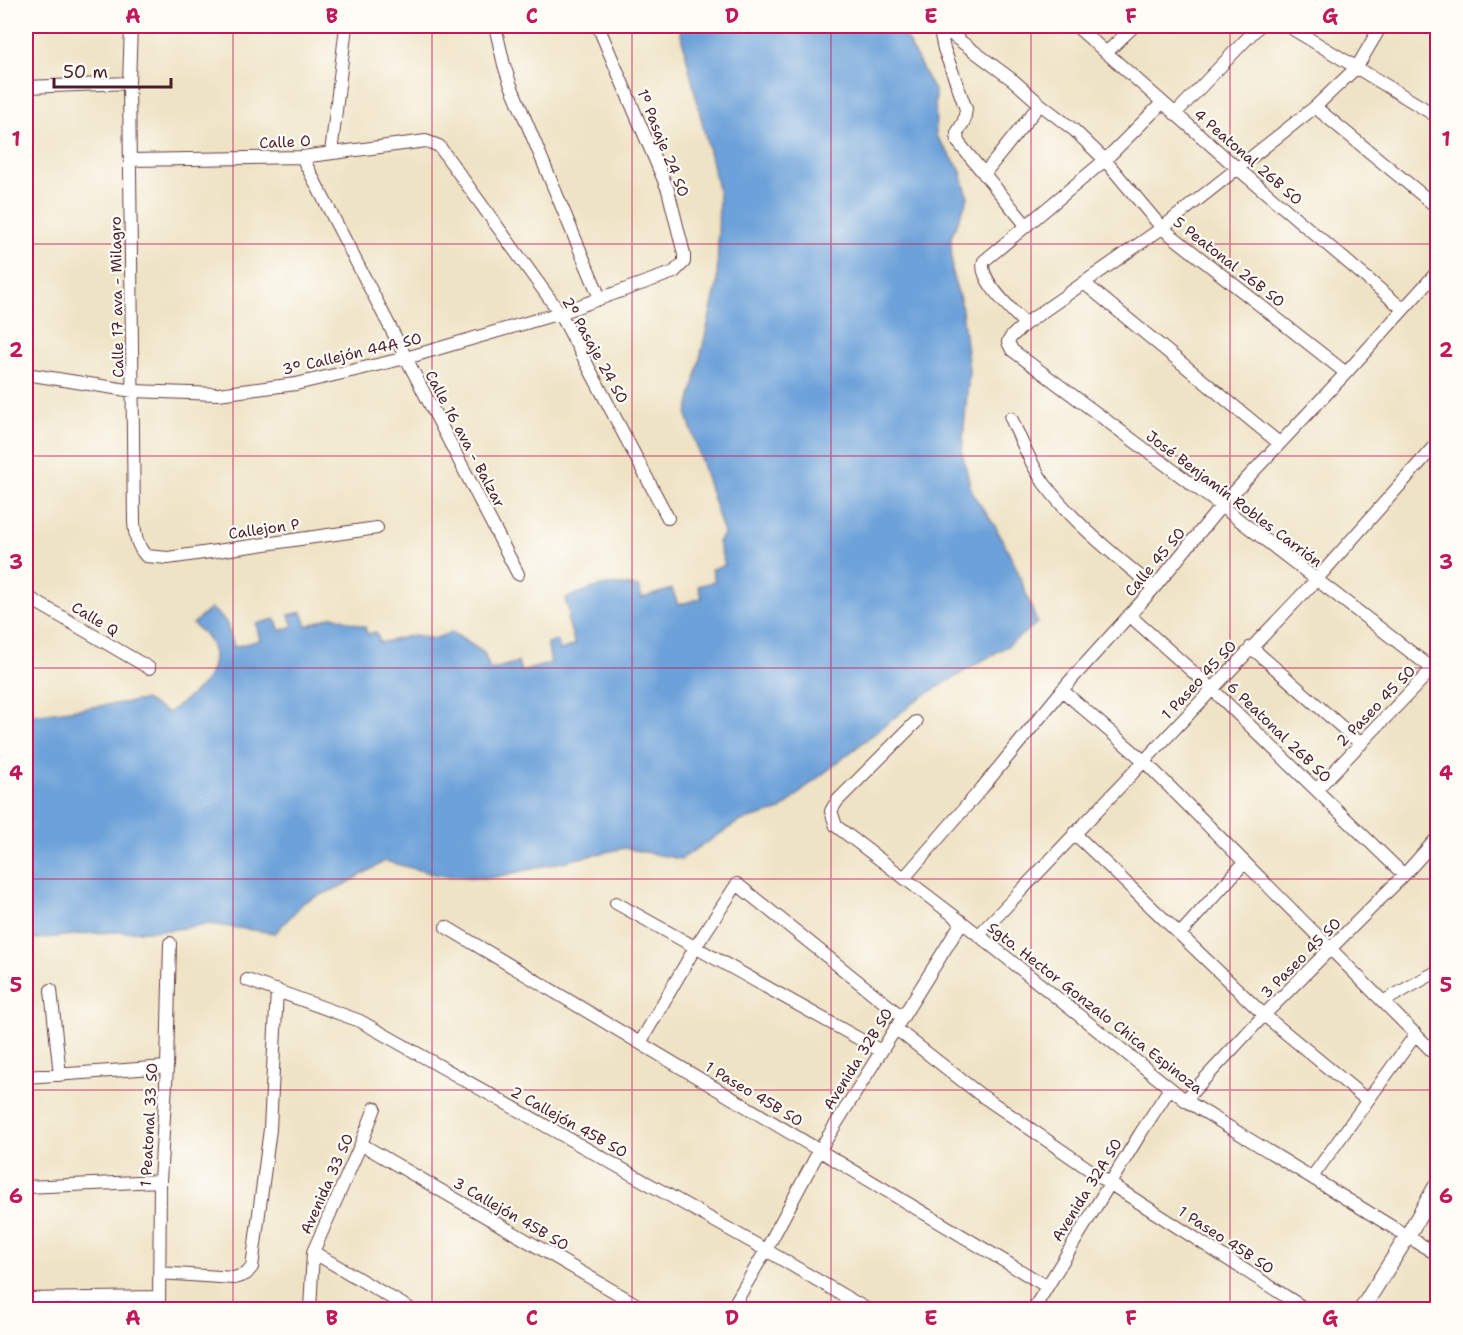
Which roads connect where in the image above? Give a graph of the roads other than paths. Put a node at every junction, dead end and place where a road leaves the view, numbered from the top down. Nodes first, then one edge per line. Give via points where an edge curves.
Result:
1 (131, 26) edge
2 (346, 26) edge
3 (495, 26) edge
4 (598, 26) edge
5 (940, 26) edge
6 (1076, 26) edge
7 (1134, 26) edge
8 (1259, 26) edge
9 (1288, 26) edge
10 (1382, 26) edge
11 (1106, 53) junction
12 (1357, 67) junction
13 (129, 83) junction
14 (26, 87) edge
15 (1162, 103) junction
16 (1040, 104) junction
17 (1315, 107) junction
18 (1175, 114) junction
19 (1437, 117) edge
20 (439, 146) joint
21 (332, 153) junction
22 (302, 157) junction
23 (130, 160) junction
24 (1105, 160) junction
25 (1237, 168) junction
26 (984, 174) junction
27 (1437, 208) edge
28 (1026, 225) junction
29 (1162, 228) junction
30 (1437, 271) edge
31 (674, 272) joint
32 (1084, 283) junction
33 (600, 298) junction
34 (1403, 309) junction
35 (560, 313) junction
36 (1025, 324) junction
37 (405, 358) junction
38 (1346, 373) junction
39 (26, 374) edge
40 (133, 391) junction
41 (1011, 418) dead end
42 (1437, 442) edge
43 (1279, 443) junction
44 (1221, 506) junction
45 (668, 518) dead end
46 (377, 528) dead end
47 (154, 558) joint
48 (518, 574) dead end
49 (1316, 580) junction
50 (1154, 588) junction
51 (26, 596) edge
52 (1129, 615) junction
53 (1251, 647) junction
54 (149, 668) dead end
55 (1436, 669) edge
56 (1211, 688) junction
57 (1062, 690) junction
58 (916, 722) dead end
59 (1361, 744) junction
60 (1144, 760) junction
61 (1317, 789) junction
62 (1074, 833) junction
63 (1437, 837) edge
64 (1244, 863) junction
65 (1404, 875) junction
66 (904, 878) junction
67 (616, 903) dead end
68 (962, 921) junction
69 (446, 927) dead end
70 (1181, 933) junction
71 (979, 935) junction
72 (170, 943) dead end
73 (696, 946) junction
74 (1332, 949) junction
75 (1436, 971) edge
76 (247, 980) dead end
77 (51, 990) dead end
78 (277, 990) junction
79 (1384, 1001) junction
80 (1264, 1015) junction
81 (901, 1017) junction
82 (895, 1028) junction
83 (1416, 1034) junction
84 (640, 1043) junction
85 (881, 1051) junction
86 (1437, 1057) edge
87 (167, 1067) junction
88 (60, 1075) junction
89 (26, 1077) edge
90 (1170, 1088) junction
91 (1185, 1100) junction
92 (1367, 1100) junction
93 (375, 1108) dead end
94 (361, 1144) junction
95 (819, 1151) junction
96 (1312, 1177) junction
97 (160, 1181) junction
98 (1437, 1183) edge
99 (1109, 1184) junction
100 (26, 1187) edge
101 (1407, 1237) junction
102 (766, 1250) junction
103 (313, 1251) junction
104 (1437, 1256) edge
105 (160, 1273) junction
106 (1046, 1286) junction
107 (26, 1299) edge
108 (159, 1303) edge
109 (1038, 1307) edge
110 (310, 1310) edge
111 (412, 1310) edge
112 (646, 1310) edge
113 (731, 1310) edge
114 (868, 1310) edge
115 (1307, 1310) edge
116 (1361, 1310) edge

1 - 13 street, Calle 17 ava - Milagro
2 - 21 street
3 - 33 street, 2º Pasaje 24 SO via 507,74
4 - 31 street, 1º Pasaje 24 SO via 668,190 684,254 684,262
5 - 16 street, 5 Peatonal 26B SO
5 - 26 street via 944,49 966,109 957,133 958,142
6 - 11 street, 4 Peatonal 26B SO
7 - 11 street
8 - 18 street
9 - 12 street
10 - 12 street
11 - 15 street, 4 Peatonal 26B SO
12 - 17 street
12 - 19 street
13 - 14 street
13 - 23 street, Calle 17 ava - Milagro
15 - 18 street, 4 Peatonal 26B SO
15 - 24 street
16 - 24 street, 5 Peatonal 26B SO
16 - 26 street
17 - 25 street
17 - 27 street
18 - 25 street, 4 Peatonal 26B SO
20 - 21 street, Calle O via 426,141
20 - 35 street, 2º Pasaje 24 SO
21 - 22 street, Calle O
22 - 23 street, Calle O
22 - 37 street, Calle 16 ava - Balzar
23 - 40 street, Calle 17 ava - Milagro
24 - 28 street
24 - 29 street, 5 Peatonal 26B SO
25 - 29 street
25 - 34 street, 4 Peatonal 26B SO
26 - 28 street
28 - 36 street via 984,261 982,268 987,281
29 - 32 street
29 - 38 street, 5 Peatonal 26B SO
30 - 34 street, Calle 45 SO
31 - 33 street, 3° Callejón 44A SO
32 - 36 street
32 - 43 street
33 - 35 street, 3° Callejón 44A SO
34 - 38 street, Calle 45 SO
35 - 37 street, 3° Callejón 44A SO
35 - 45 street, 2º Pasaje 24 SO
36 - 44 street, José Benjamín Robles Carrión via 1009,339 1012,350
37 - 40 street, 3° Callejón 44A SO via 297,384 229,393
37 - 48 street, Calle 16 ava - Balzar
38 - 43 street, Calle 45 SO
39 - 40 street, 3° Callejón 44A SO
40 - 47 street, Calle 17 ava - Milagro via 135,533 140,550
41 - 50 street via 1032,464 1058,500
42 - 49 street, 1 Paseo 45 SO
43 - 44 street, Calle 45 SO
44 - 49 street, José Benjamín Robles Carrión
44 - 50 street, Calle 45 SO
46 - 47 street, Callejon P
49 - 53 street, 1 Paseo 45 SO
49 - 55 street, José Benjamín Robles Carrión
50 - 52 street, Calle 45 SO
51 - 54 street, Calle Q
52 - 56 street, 6 Peatonal 26B SO
52 - 57 street, Calle 45 SO
53 - 56 street, 1 Paseo 45 SO
53 - 59 street
55 - 59 street, 2 Paseo 45 SO
56 - 60 street, 1 Paseo 45 SO
56 - 61 street, 6 Peatonal 26B SO
57 - 60 street
57 - 66 street, Calle 45 SO
58 - 66 street, Sgto. Hector Gonzalo Chica Espinoza via 833,806 832,816 837,826
59 - 61 street, 2 Paseo 45 SO
60 - 62 street, 1 Paseo 45 SO
60 - 64 street
61 - 65 street, 6 Peatonal 26B SO
62 - 70 street
62 - 71 street, 1 Paseo 45 SO
63 - 65 street, 3 Paseo 45 SO
64 - 70 street
64 - 74 street
65 - 74 street, 3 Paseo 45 SO
66 - 68 street, Sgto. Hector Gonzalo Chica Espinoza
67 - 73 street
68 - 71 street, Sgto. Hector Gonzalo Chica Espinoza
68 - 81 street, Avenida 32B SO
69 - 84 street, 1 Paseo 45B SO
70 - 80 street
71 - 90 street, Sgto. Hector Gonzalo Chica Espinoza
72 - 87 street, 1 Peatonal 33 SO
73 - 81 street via 736,884
73 - 84 street
73 - 85 street
74 - 79 street
74 - 80 street, 3 Paseo 45 SO
75 - 79 street
76 - 78 street, 2 Callejón 45B SO
77 - 88 street
78 - 102 street, 2 Callejón 45B SO via 360,1021
78 - 105 street via 270,1129 252,1267 234,1278
79 - 83 street
80 - 91 street, 3 Paseo 45 SO
80 - 92 street
81 - 82 street, Avenida 32B SO
82 - 85 street, Avenida 32B SO
82 - 99 street, 1 Paseo 45B SO via 978,1093
83 - 86 street
83 - 92 street
84 - 95 street, 1 Paseo 45B SO
85 - 95 street, Avenida 32B SO
87 - 88 street
87 - 97 street, 1 Peatonal 33 SO
88 - 89 street
90 - 91 street, Sgto. Hector Gonzalo Chica Espinoza
90 - 99 street, Avenida 32A SO
91 - 96 street, Sgto. Hector Gonzalo Chica Espinoza
92 - 96 street
93 - 94 street, Avenida 33 SO
94 - 103 street, Avenida 33 SO
94 - 112 street, 3 Callejón 45B SO
95 - 102 street, Avenida 32B SO
95 - 106 street, 1 Paseo 45B SO
96 - 101 street, Sgto. Hector Gonzalo Chica Espinoza
97 - 100 street
97 - 105 street, 1 Peatonal 33 SO
98 - 101 street
99 - 106 street, Avenida 32A SO
99 - 115 street, 1 Paseo 45B SO
101 - 104 street, Sgto. Hector Gonzalo Chica Espinoza
101 - 116 street
102 - 113 street, Avenida 32B SO
102 - 114 street, 2 Callejón 45B SO
103 - 110 street, Avenida 33 SO
103 - 111 street
105 - 108 street, 1 Peatonal 33 SO
106 - 109 street, Avenida 32A SO
107 - 108 street

